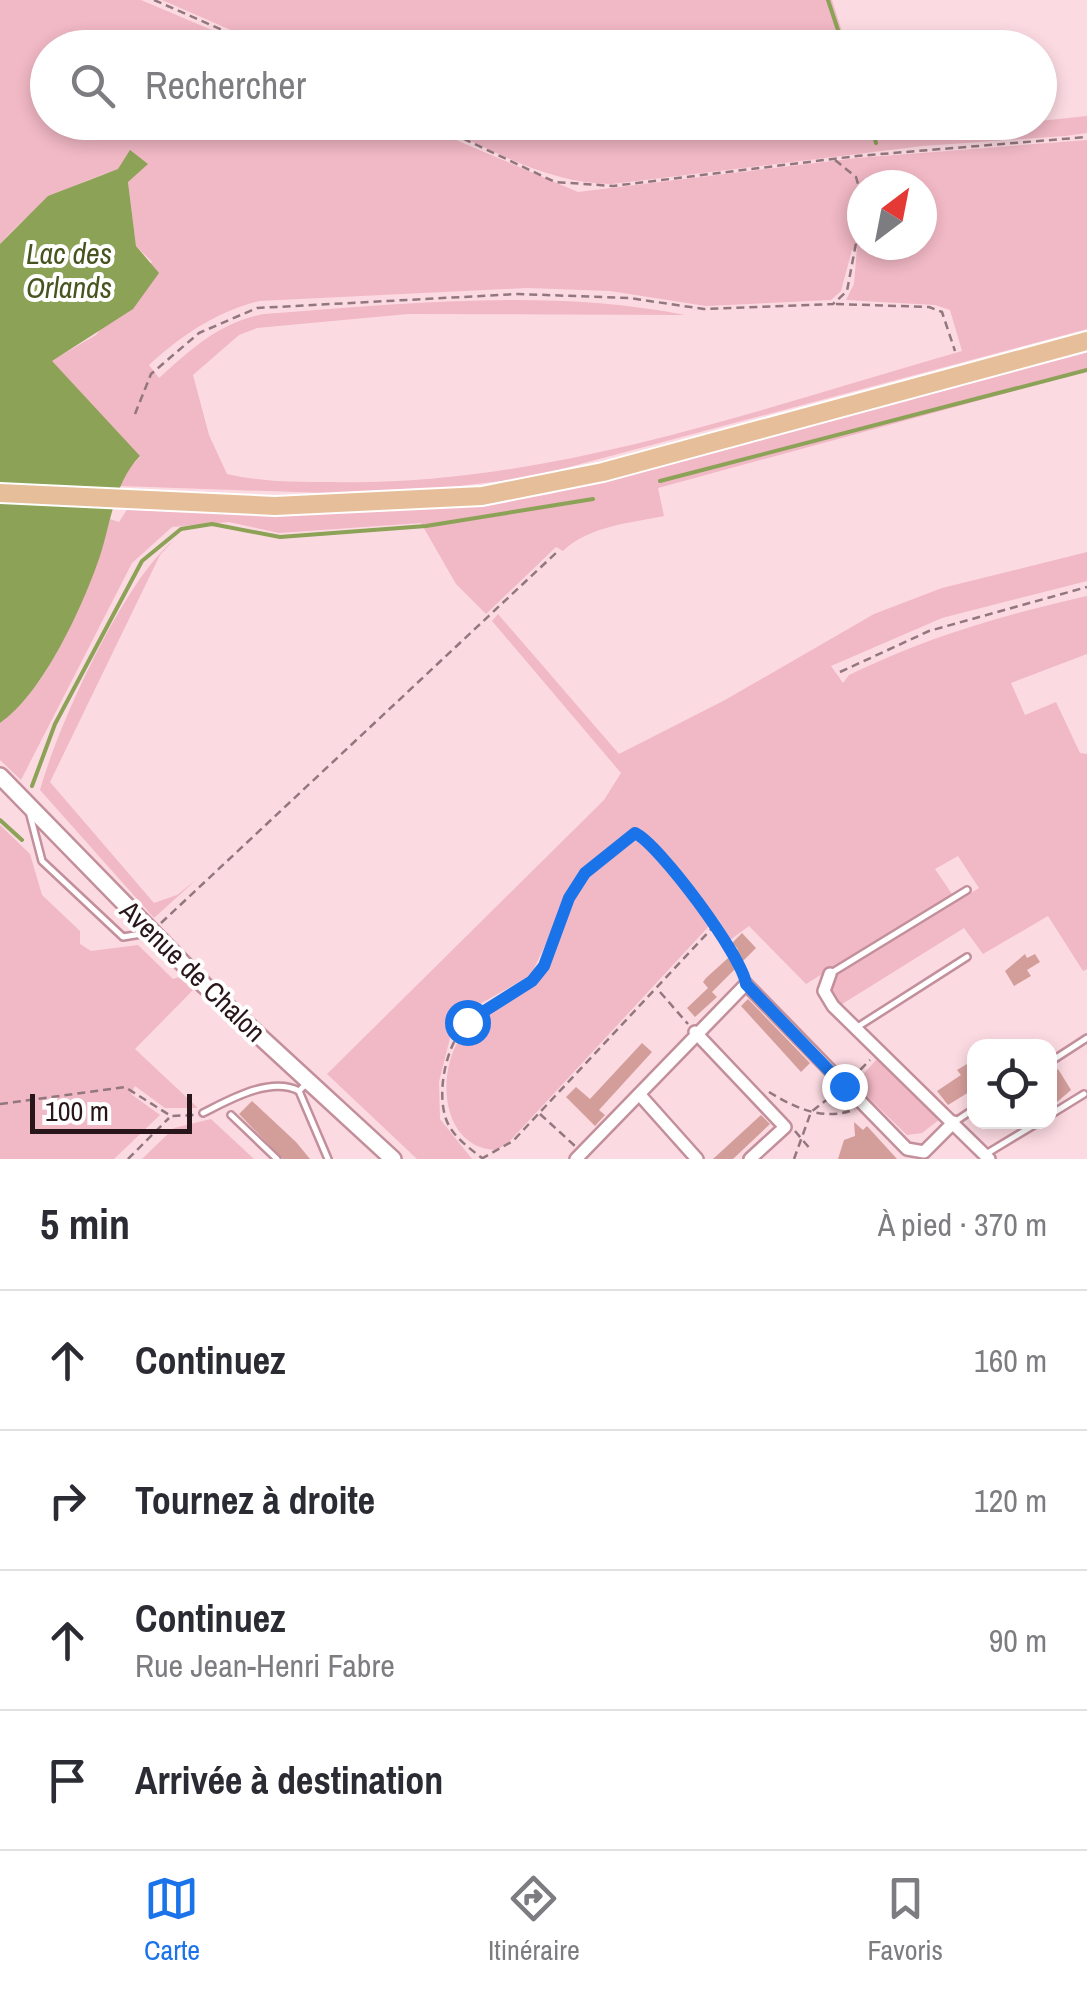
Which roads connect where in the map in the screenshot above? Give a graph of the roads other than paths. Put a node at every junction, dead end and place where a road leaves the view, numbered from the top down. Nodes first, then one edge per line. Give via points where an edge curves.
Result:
1 (1087, 341) edge
2 (0, 492) edge
3 (0, 776) edge
4 (27, 802) junction
5 (966, 890) dead end
6 (152, 932) junction
7 (967, 957) dead end
8 (830, 974) joint
9 (857, 1029) junction
10 (695, 1032) junction
11 (1087, 1038) edge
12 (1057, 1057) edge
13 (304, 1086) junction
14 (640, 1094) junction
15 (1084, 1094) dead end
16 (1057, 1111) edge
17 (202, 1113) road end
18 (967, 1114) edge
19 (232, 1115) dead end
20 (954, 1122) junction
21 (1029, 1129) edge
22 (928, 1155) edge
23 (579, 1156) edge
24 (987, 1157) edge
25 (277, 1159) edge
26 (328, 1159) edge
27 (393, 1159) edge
28 (696, 1159) edge
29 (750, 1159) edge

1 - 2 main road via 603,472 497,494 274,506
3 - 4 main road, Avenue de Chalon
4 - 6 main road, Avenue de Chalon
4 - 6 lane via 42,861 123,937
5 - 8 lane
6 - 13 main road, Avenue de Chalon
7 - 9 lane
8 - 9 street via 824,992
9 - 20 street via 901,1064
10 - 14 street
10 - 22 street via 746,984 908,1149
10 - 29 street via 785,1127
11 - 12 lane
13 - 17 lane via 259,1090
13 - 26 lane
13 - 27 main road, Avenue de Chalon
14 - 23 street
14 - 28 street
15 - 16 lane
18 - 20 lane
19 - 25 lane
20 - 22 street
20 - 24 street
21 - 24 lane

